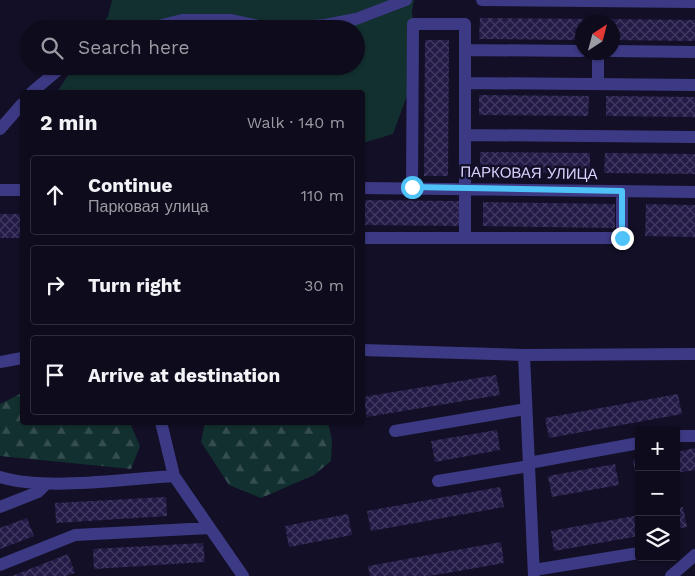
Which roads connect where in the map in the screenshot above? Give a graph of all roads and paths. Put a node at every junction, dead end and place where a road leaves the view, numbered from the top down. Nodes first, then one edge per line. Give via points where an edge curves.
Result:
1 (406, 0) edge
2 (482, 0) edge
3 (695, 2) edge
4 (182, 20) edge
5 (230, 20) edge
6 (351, 20) edge
7 (465, 50) junction
8 (575, 51) edge
9 (620, 51) edge
10 (695, 52) edge
11 (598, 60) edge
12 (52, 75) edge
13 (466, 83) junction
14 (598, 84) junction
15 (695, 85) edge
16 (34, 90) edge
17 (20, 106) edge
18 (0, 129) edge
19 (465, 135) junction
20 (695, 137) edge
21 (412, 187) junction
22 (365, 188) edge
23 (466, 188) junction
24 (0, 190) edge
25 (20, 190) edge
26 (622, 191) junction
27 (695, 192) edge
28 (365, 238) edge
29 (465, 238) junction
30 (365, 350) edge
31 (695, 354) edge
32 (524, 355) junction
33 (20, 358) edge
34 (0, 362) edge
35 (526, 409) junction
36 (161, 425) edge
37 (395, 431) dead end
38 (680, 436) edge
39 (695, 436) edge
40 (635, 444) edge
41 (529, 465) junction
42 (174, 476) junction
43 (0, 477) edge
44 (438, 481) dead end
45 (46, 484) junction
46 (0, 507) edge
47 (210, 528) junction
48 (635, 554) edge
49 (695, 555) edge
50 (0, 565) edge
51 (534, 573) edge
52 (242, 576) edge
53 (671, 576) edge

1 - 6 street
2 - 3 street
4 - 5 street
7 - 8 street
7 - 13 street
7 - 21 street via 465,24 413,24
9 - 10 street
11 - 14 street
12 - 16 street
13 - 14 street
13 - 19 street
14 - 15 street
17 - 18 street
19 - 20 street
19 - 23 street
21 - 22 street, ПАРКОВАЯ УЛИЦА
21 - 23 street, ПАРКОВАЯ УЛИЦА
23 - 26 street, ПАРКОВАЯ УЛИЦА
23 - 29 street
24 - 25 street
26 - 27 street, ПАРКОВАЯ УЛИЦА
26 - 29 street via 622,238
28 - 29 street
30 - 32 street
31 - 32 street
32 - 35 street
33 - 34 street
35 - 37 street
35 - 41 street
36 - 42 street
38 - 39 street
40 - 41 street
41 - 44 street
41 - 51 street
42 - 45 street
42 - 47 street
43 - 45 street
45 - 46 street via 38,492
47 - 50 street via 75,536
47 - 52 street
48 - 51 street
49 - 53 street

